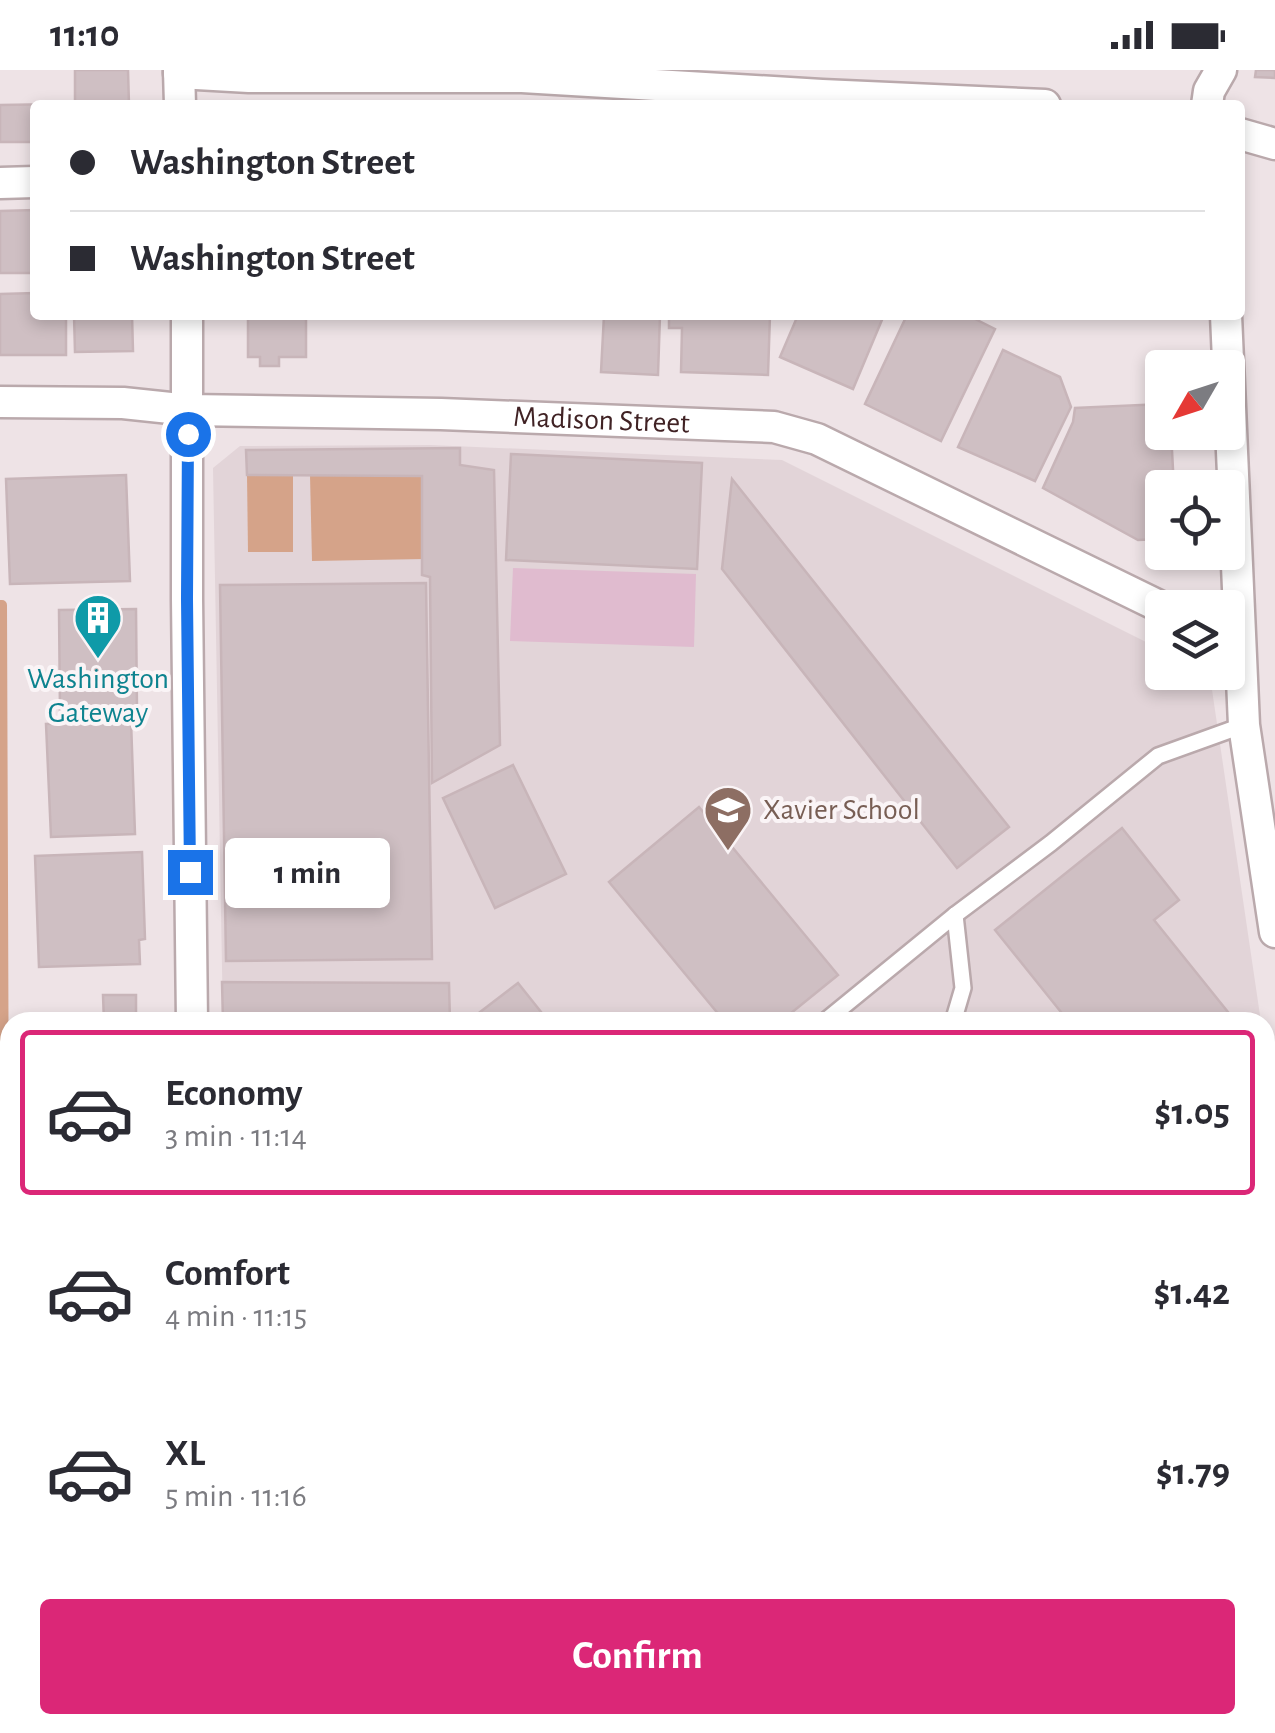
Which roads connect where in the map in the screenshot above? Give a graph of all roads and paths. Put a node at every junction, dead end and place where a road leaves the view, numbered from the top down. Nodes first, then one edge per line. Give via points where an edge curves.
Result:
1 (179, 71) edge
2 (180, 100) edge
3 (934, 100) edge
4 (1245, 135) edge
5 (1275, 144) edge
6 (0, 182) edge
7 (30, 182) edge
8 (187, 320) edge
9 (1226, 320) edge
10 (0, 402) edge
11 (189, 410) junction
12 (1234, 590) edge
13 (1145, 599) edge
14 (1240, 690) edge
15 (1244, 725) junction
16 (955, 915) junction
17 (1275, 932) edge
18 (192, 1012) edge
19 (836, 1012) edge
20 (956, 1012) edge

1 - 2 street
1 - 3 street via 522,77
4 - 5 street
6 - 7 street
8 - 11 street
9 - 12 street
10 - 11 street, Madison Street
11 - 13 street, Madison Street via 774,427 817,439
11 - 18 street
14 - 15 street
15 - 16 lane via 1158,756
15 - 17 street
16 - 19 lane
16 - 20 lane via 962,988

